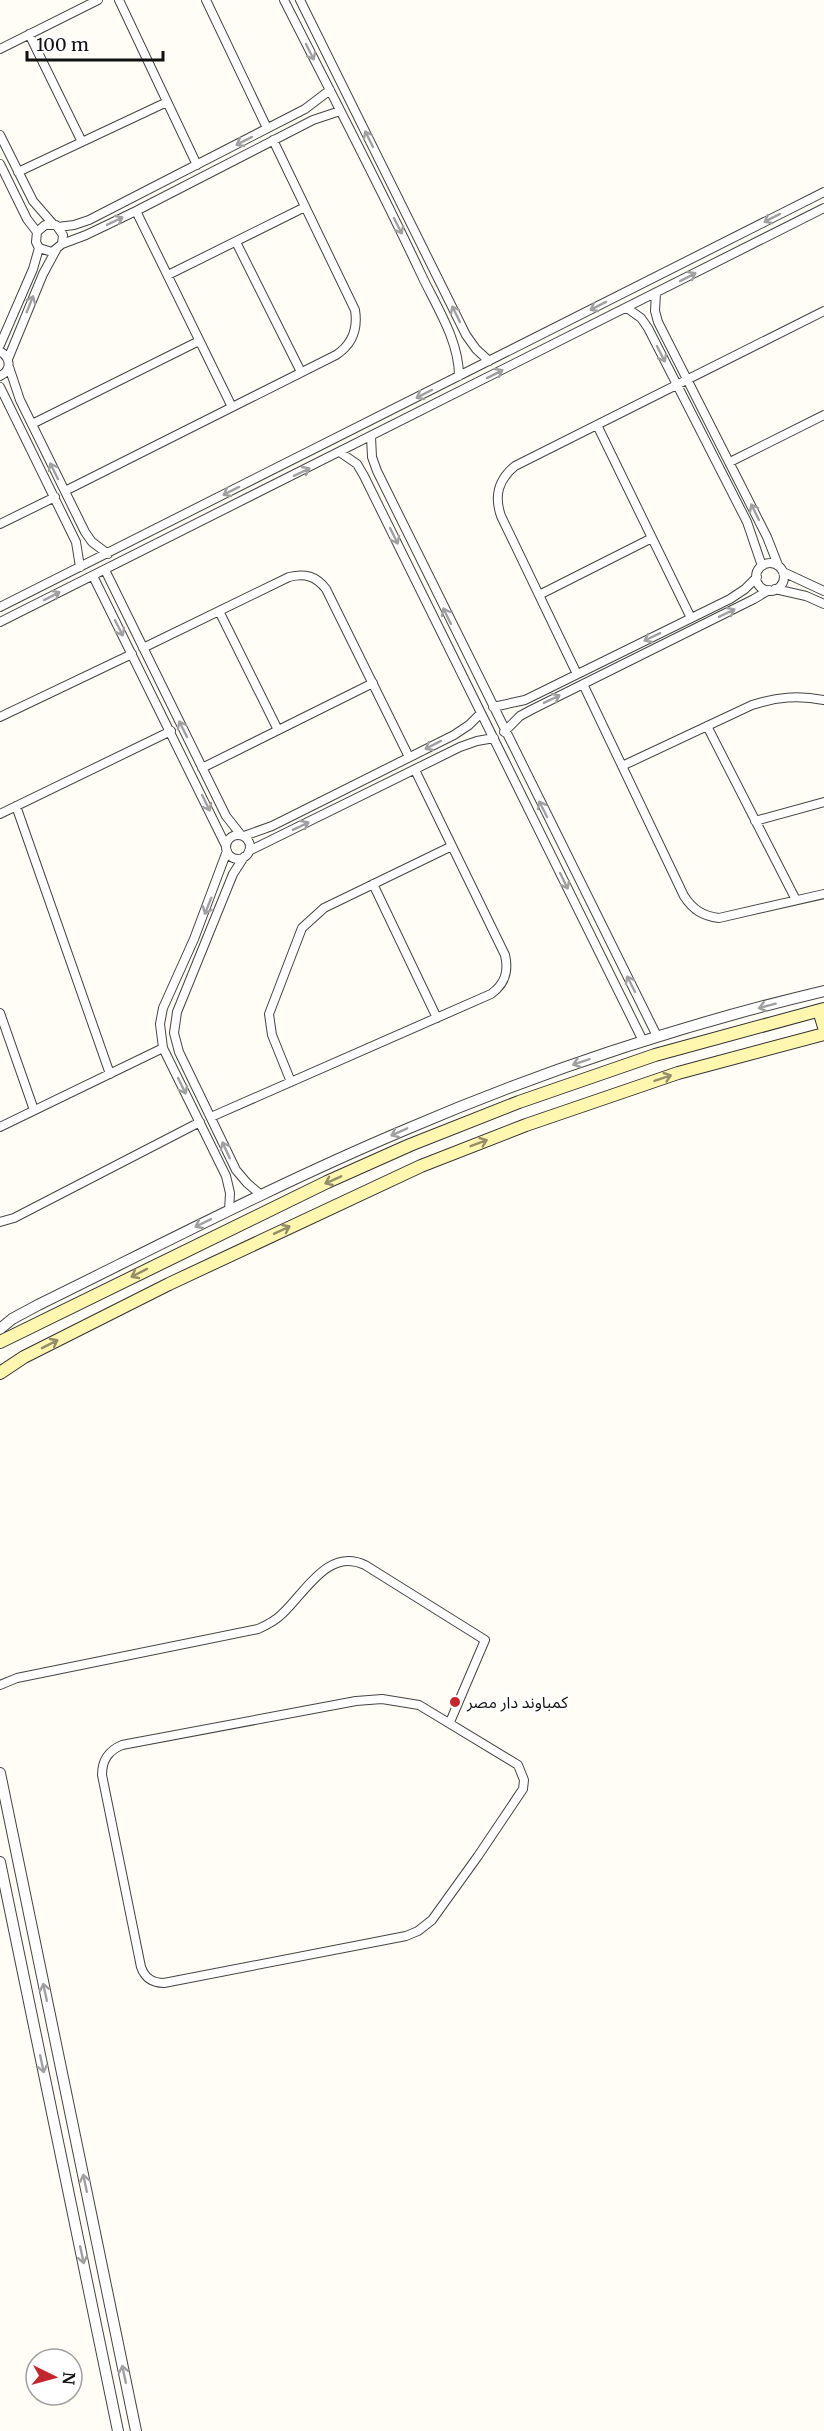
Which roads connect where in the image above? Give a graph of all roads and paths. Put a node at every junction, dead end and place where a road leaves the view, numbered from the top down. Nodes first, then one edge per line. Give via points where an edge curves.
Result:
1 (98, 0) edge
2 (119, 0) edge
3 (206, 0) edge
4 (284, 0) edge
5 (300, 0) edge
6 (29, 34) junction
7 (0, 49) edge
8 (330, 90) junction
9 (167, 102) junction
10 (340, 111) junction
11 (267, 128) junction
12 (0, 135) edge
13 (273, 140) junction
14 (82, 142) junction
15 (0, 164) edge
16 (197, 165) junction
17 (18, 172) junction
18 (821, 194) edge
19 (305, 207) junction
20 (824, 208) edge
21 (136, 211) junction
22 (55, 226) junction
23 (37, 232) junction
24 (418, 237) junction
25 (236, 242) junction
26 (407, 244) junction
27 (59, 247) junction
28 (39, 248) junction
29 (168, 275) junction
30 (656, 293) junction
31 (627, 308) junction
32 (824, 311) edge
33 (200, 340) junction
34 (0, 345) edge
35 (0, 351) edge
36 (489, 361) junction
37 (8, 363) junction
38 (301, 372) junction
39 (0, 376) edge
40 (459, 376) junction
41 (688, 380) junction
42 (447, 383) junction
43 (677, 385) junction
44 (0, 387) edge
45 (453, 396) junction
46 (232, 407) junction
47 (824, 415) edge
48 (32, 424) junction
49 (597, 425) junction
50 (371, 437) junction
51 (341, 453) junction
52 (730, 462) junction
53 (258, 478) junction
54 (64, 491) junction
55 (264, 491) junction
56 (55, 497) junction
57 (391, 501) junction
58 (380, 507) junction
59 (0, 524) edge
60 (652, 538) junction
61 (108, 554) junction
62 (762, 566) junction
63 (80, 567) junction
64 (781, 568) junction
65 (105, 570) junction
66 (93, 576) junction
67 (757, 577) junction
68 (772, 590) junction
69 (824, 591) edge
70 (539, 595) junction
71 (824, 604) edge
72 (0, 607) edge
73 (219, 611) junction
74 (691, 618) junction
75 (0, 622) edge
76 (458, 637) junction
77 (447, 643) junction
78 (143, 648) junction
79 (132, 654) junction
80 (577, 674) junction
81 (373, 682) junction
82 (583, 684) junction
83 (824, 700) edge
84 (493, 707) junction
85 (481, 713) junction
86 (0, 717) edge
87 (707, 726) junction
88 (278, 730) junction
89 (171, 731) junction
90 (504, 732) junction
91 (494, 738) junction
92 (409, 757) junction
93 (622, 766) junction
94 (202, 768) junction
95 (415, 770) junction
96 (824, 802) edge
97 (16, 806) junction
98 (0, 814) edge
99 (755, 821) junction
100 (242, 836) junction
101 (452, 846) junction
102 (227, 849) junction
103 (246, 854) junction
104 (373, 884) junction
105 (824, 894) edge
106 (796, 900) junction
107 (824, 991) edge
108 (824, 1010) edge
109 (0, 1013) edge
110 (437, 1018) junction
111 (785, 1019) junction
112 (824, 1027) edge
113 (824, 1034) edge
114 (657, 1036) junction
115 (643, 1041) junction
116 (792, 1042) junction
117 (163, 1048) junction
118 (110, 1074) junction
119 (291, 1082) junction
120 (34, 1110) junction
121 (211, 1117) junction
122 (200, 1122) junction
123 (0, 1127) edge
124 (261, 1195) junction
125 (229, 1211) junction
126 (0, 1222) edge
127 (0, 1329) edge
128 (0, 1342) edge
129 (0, 1373) edge
130 (0, 1685) edge
131 (450, 1722) junction
132 (0, 1773) edge
133 (0, 1862) edge
134 (118, 2431) edge
135 (136, 2431) edge

1 - 6 street
2 - 9 street
3 - 11 street
4 -> 8 street
24 -> 5 street
6 - 7 street
6 - 14 street
8 - 10 street
8 - 11 street via 311,106
9 - 14 street
9 - 16 street
10 - 13 street via 318,117
10 -> 26 street
11 -> 16 street
12 - 17 street
13 - 19 street
13 - 21 street
14 - 17 street
15 - 23 street
16 - 22 street via 89,220
17 - 22 street via 33,201
18 - 20 street
18 -> 36 street
19 - 25 street
19 - 38 street via 357,320 353,338 343,351
30 -> 20 street
27 -> 21 street
21 - 29 street
22 - 23 street via 42,226
22 - 27 street via 63,235
23 - 28 street
24 - 26 street
36 -> 24 street via 466,335
25 - 29 street
25 - 38 street
26 - 40 street via 453,341
27 - 28 street via 47,252
37 -> 27 street via 43,274
28 - 34 street
29 - 33 street
30 - 31 street
30 - 41 street via 658,322
31 -> 43 street via 645,322
45 -> 31 street
32 - 41 street
33 - 46 street
33 - 48 street
35 - 37 street
36 - 40 street
37 - 39 street
37 - 48 street via 16,392
38 - 46 street
40 - 42 street
41 - 43 street
41 - 52 street
42 - 45 street
42 -> 53 street
43 - 49 street
43 - 62 street via 747,522
44 - 56 street
45 - 50 street
46 - 54 street
47 - 52 street
54 -> 48 street
49 - 60 street
49 - 70 street via 515,466 498,488 501,516
50 - 51 street
50 - 57 street via 374,464
55 -> 51 street
51 - 58 street via 361,470
64 -> 52 street
53 - 55 street
53 -> 61 street
54 - 61 street via 88,537
55 - 65 street
56 - 59 street
56 - 63 street via 76,542
57 - 58 street
76 -> 57 street
58 -> 77 street
60 - 70 street
60 - 74 street
61 - 63 street
62 - 64 street via 772,563
62 - 67 street
63 - 72 street
64 - 68 street via 782,584
64 - 69 street
65 - 66 street
65 - 78 street
75 -> 66 street
66 -> 79 street
67 - 68 street via 759,584
67 - 74 street via 738,594
68 - 71 street via 806,596
82 -> 68 street
70 - 80 street
73 - 78 street
73 - 81 street via 289,577 312,577 326,589
73 - 88 street
74 -> 80 street
76 - 77 street
76 - 84 street
77 - 85 street
94 -> 78 street
79 - 86 street
79 - 89 street
80 - 84 street via 525,700
81 - 88 street
81 - 92 street
90 -> 82 street via 525,712
82 - 93 street
83 - 87 street via 772,698
84 - 90 street
85 - 91 street
85 -> 92 street via 462,730
87 - 93 street
87 - 99 street
88 - 94 street
89 - 97 street
89 -> 102 street
114 -> 90 street
91 - 95 street via 468,744
91 -> 115 street
92 - 100 street via 272,826
93 - 106 street via 684,896 695,910 719,918
94 - 100 street via 229,821
95 - 101 street
103 -> 95 street
96 - 99 street
97 - 98 street
97 - 118 street
99 - 106 street
100 - 102 street via 229,839
100 - 103 street via 250,845
101 - 104 street
101 - 110 street via 505,955 507,973 491,994
102 - 103 street via 234,858
102 -> 117 street via 199,928 163,1008
103 - 121 street via 233,874 174,1026 177,1047
104 - 110 street
104 - 119 street via 318,912 298,938 270,1014 272,1035
105 - 106 street
107 -> 114 street
108 - 111 main road
108 - 112 main road
109 - 120 street
110 - 119 street
111 - 116 main road via 794,1029
111 -> 128 main road via 640,1060 519,1101 410,1145
113 - 116 main road
114 - 115 street
115 -> 124 street via 518,1084
129 -> 116 main road via 169,1284 421,1166 678,1073
117 - 118 street
117 -> 122 street
118 - 120 street
119 - 121 street
120 - 123 street
124 -> 121 street via 236,1170
122 - 125 street via 226,1176
122 - 126 street
124 - 125 street
125 -> 127 street via 38,1305
130 - 131 street via 17,1678 258,1629 281,1616 327,1568 349,1560 365,1565 486,1640
131 - 131 street via 419,1705 369,1699 122,1745 109,1753 102,1774 141,1967 147,1977 164,1983 406,1936 424,1928 478,1856 524,1784 518,1765
135 -> 132 street
133 -> 134 street

